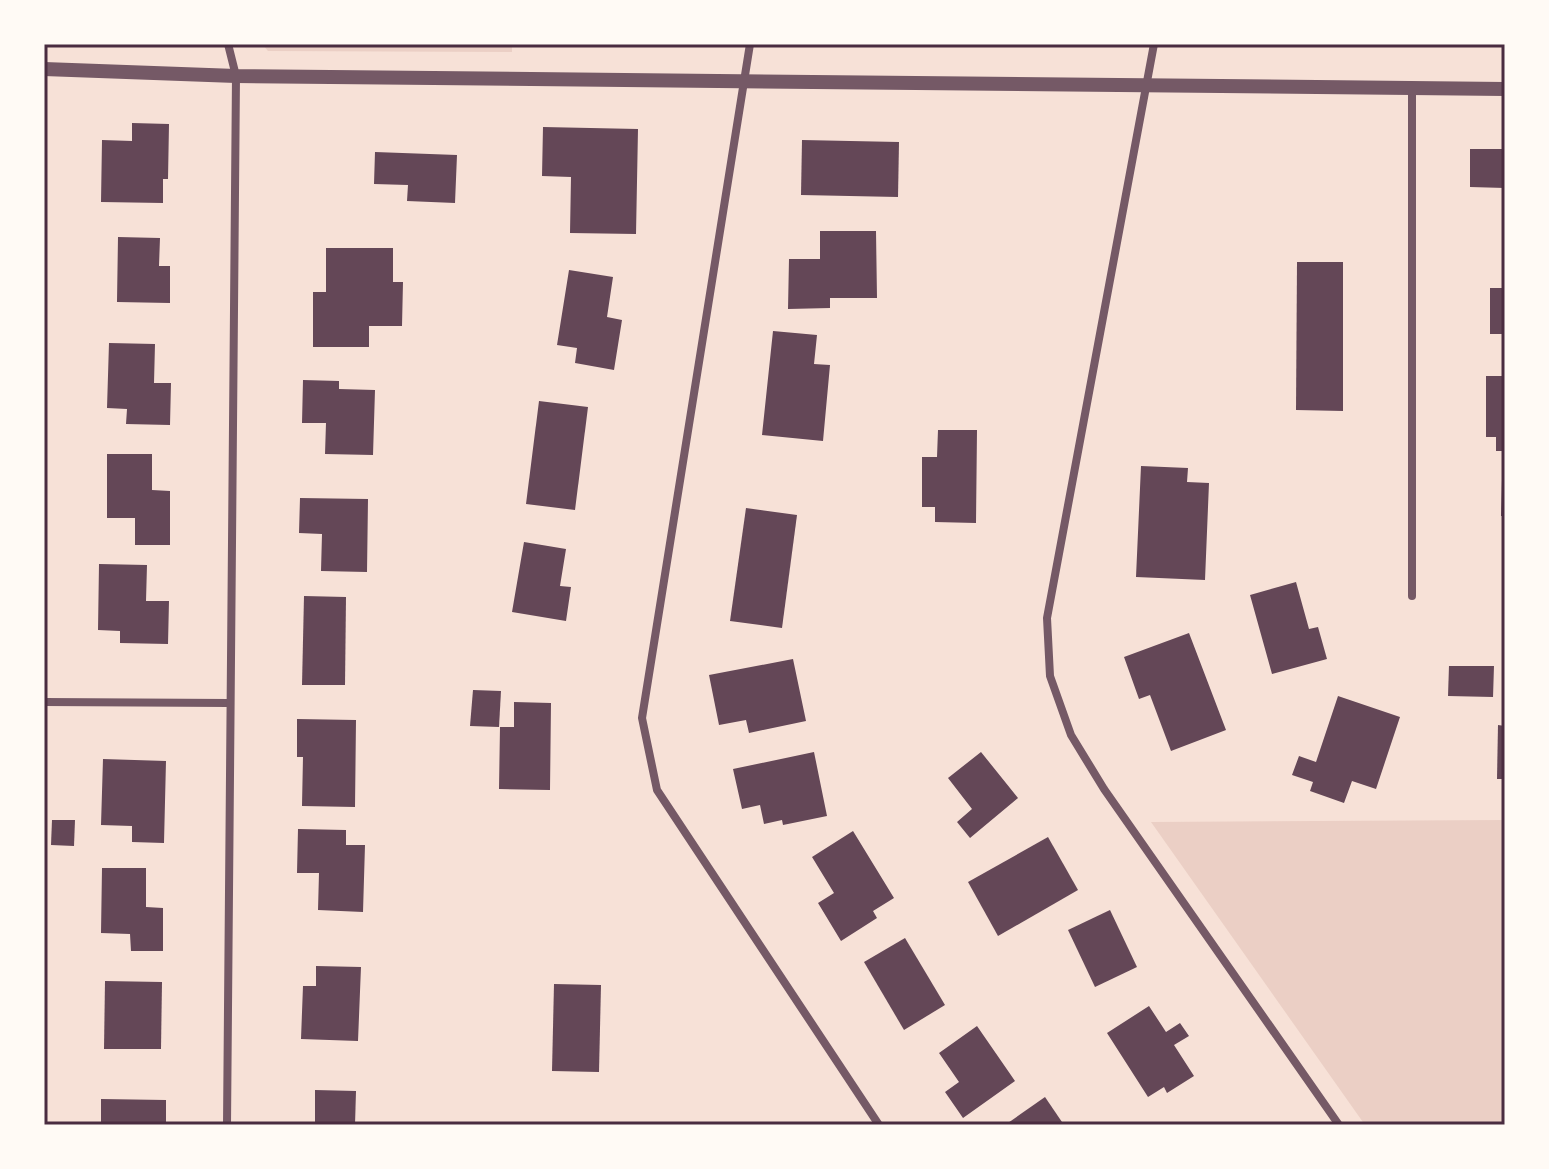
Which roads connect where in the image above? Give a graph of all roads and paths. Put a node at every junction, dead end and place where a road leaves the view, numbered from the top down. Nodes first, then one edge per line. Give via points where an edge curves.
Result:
1 (228, 44) edge
2 (750, 44) edge
3 (1154, 44) edge
4 (44, 69) edge
5 (236, 76) junction
6 (743, 81) junction
7 (1146, 84) junction
8 (1412, 88) junction
9 (1505, 89) edge
10 (1412, 596) dead end
11 (44, 702) edge
12 (229, 703) junction
13 (227, 1125) edge
14 (879, 1125) edge
15 (1339, 1125) edge

1 - 5 street
2 - 6 street
3 - 7 street
4 - 5 street
5 - 6 street
5 - 12 street
6 - 7 street
6 - 14 street via 642,718 657,790
7 - 8 street
7 - 15 street via 1047,618 1050,676 1071,735 1104,789
8 - 9 street
8 - 10 street
11 - 12 street
12 - 13 street

